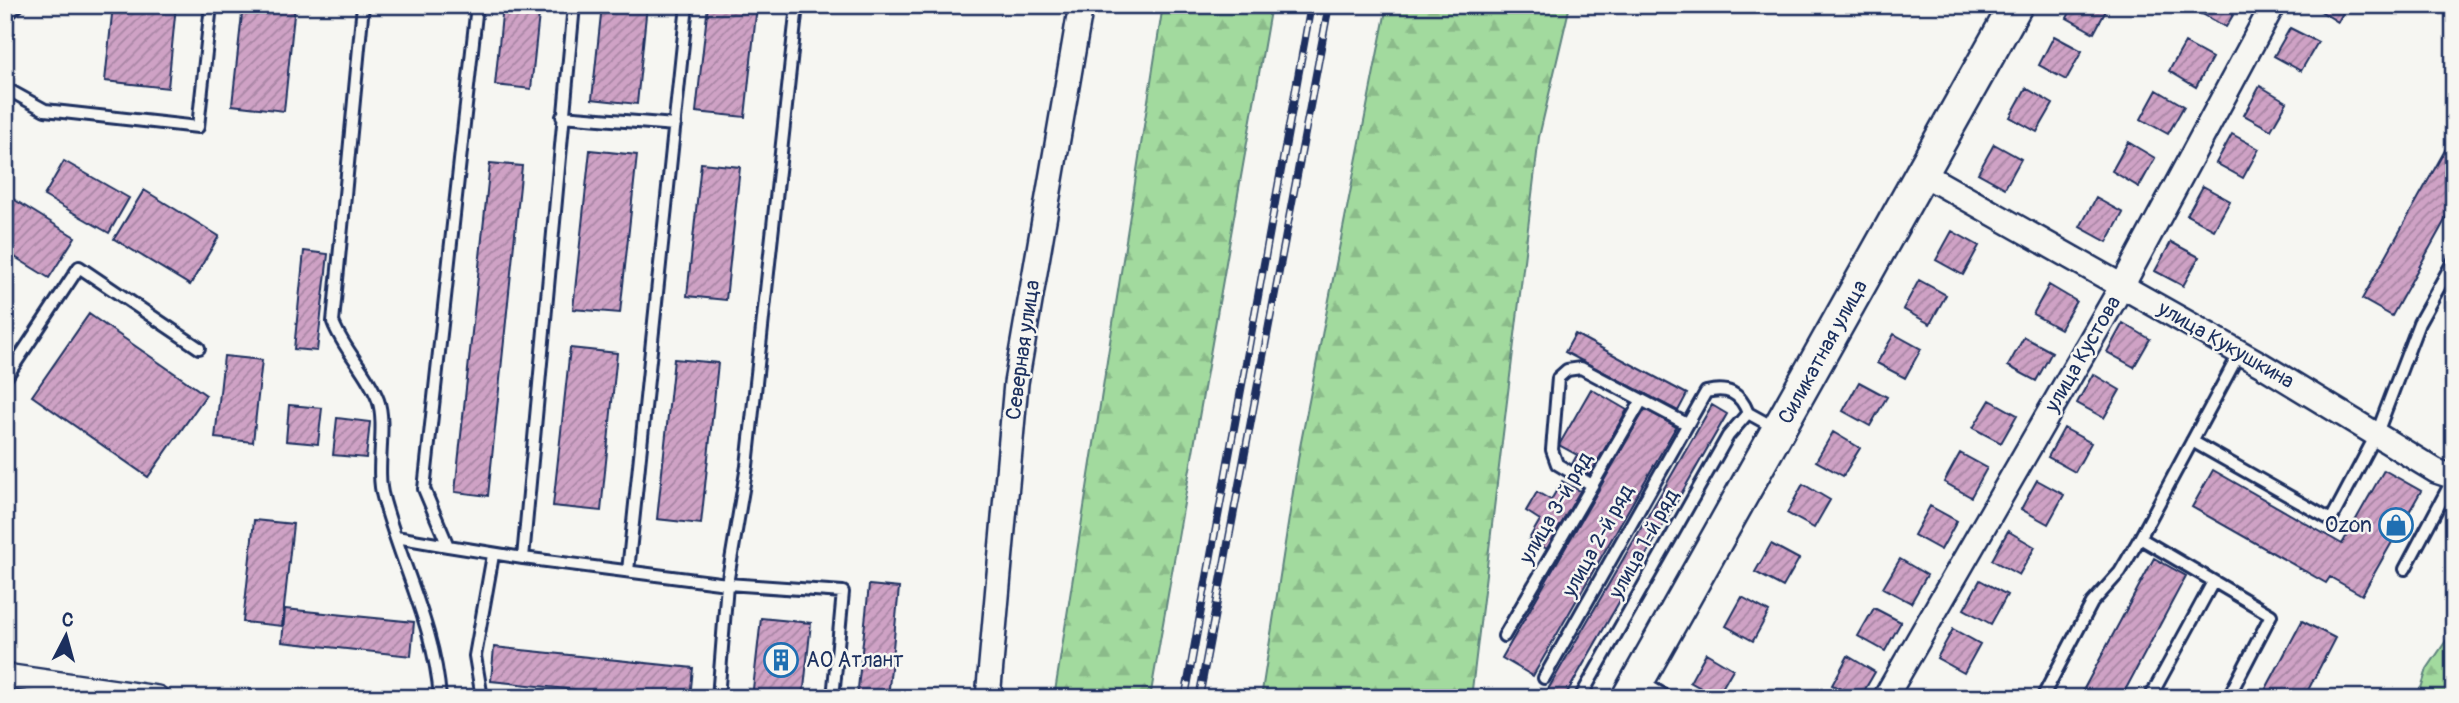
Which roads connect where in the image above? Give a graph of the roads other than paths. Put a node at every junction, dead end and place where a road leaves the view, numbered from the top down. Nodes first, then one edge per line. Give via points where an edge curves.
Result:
1 (18, 5) edge
2 (211, 5) edge
3 (363, 5) edge
4 (477, 5) edge
5 (574, 5) edge
6 (687, 5) edge
7 (797, 5) edge
8 (1081, 5) edge
9 (2016, 5) edge
10 (2273, 5) edge
11 (5, 17) edge
12 (5, 88) edge
13 (562, 116) junction
14 (675, 125) junction
15 (1923, 174) junction
16 (2454, 260) edge
17 (2122, 286) junction
18 (199, 348) dead end
19 (2240, 352) junction
20 (5, 379) edge
21 (1642, 400) junction
22 (1748, 413) junction
23 (1686, 424) junction
24 (1779, 430) junction
25 (2377, 433) junction
26 (2192, 441) junction
27 (2454, 477) edge
28 (1592, 485) junction
29 (396, 537) junction
30 (2140, 538) junction
31 (448, 546) junction
32 (493, 555) junction
33 (523, 558) junction
34 (2405, 569) dead end
35 (628, 571) junction
36 (2213, 582) junction
37 (727, 584) junction
38 (1504, 636) dead end
39 (5, 676) edge
40 (1544, 678) dead end
41 (1633, 689) edge
42 (157, 698) edge
43 (440, 698) edge
44 (482, 698) edge
45 (718, 698) edge
46 (833, 698) edge
47 (988, 698) edge
48 (1580, 698) edge
49 (1669, 698) edge
50 (1885, 698) edge
51 (2042, 698) edge
52 (2154, 698) edge
53 (2228, 698) edge

1 - 11 lane
2 - 12 lane via 198,127 45,110
3 - 29 lane via 333,322 341,345 362,369 380,403 382,494
4 - 31 lane via 424,489
5 - 13 lane
6 - 14 lane
7 - 37 lane via 747,466
8 - 47 street, Северная улица via 1016,383
9 - 15 street, Силикатная улица
10 - 17 street, улица Кустова
13 - 14 lane
13 - 33 lane
14 - 35 lane
15 - 17 street, улица Кукушкина
15 - 24 street, Силикатная улица
16 - 25 lane via 2419,323
17 - 19 street, улица Кукушкина
17 - 50 street, улица Кустова
18 - 20 lane via 79,267
19 - 25 street, улица Кукушкина
19 - 26 lane
21 - 23 lane
21 - 28 lane, улица 3-й ряд
21 - 28 lane via 1581,368 1567,370 1558,378 1552,450 1557,464
22 - 23 lane, улица 2-й ряд via 1743,399 1719,389 1706,392
22 - 24 lane, улица 2-й ряд
22 - 48 lane, улица 1-й ряд via 1728,436
23 - 40 lane, улица 2-й ряд
24 - 41 street, Силикатная улица
25 - 26 lane via 2331,520
25 - 27 street, улица Кукушкина via 2436,471
26 - 30 lane
27 - 34 lane
28 - 38 lane, улица 3-й ряд
29 - 31 lane
29 - 43 lane via 434,646
30 - 36 lane
30 - 51 lane via 2120,572 2092,603
31 - 32 lane
32 - 33 lane
32 - 44 lane via 475,656
33 - 35 lane
35 - 37 lane
36 - 52 lane via 2151,696
36 - 53 lane via 2271,615
37 - 45 lane
37 - 46 lane via 843,592
39 - 42 street
41 - 49 lane

